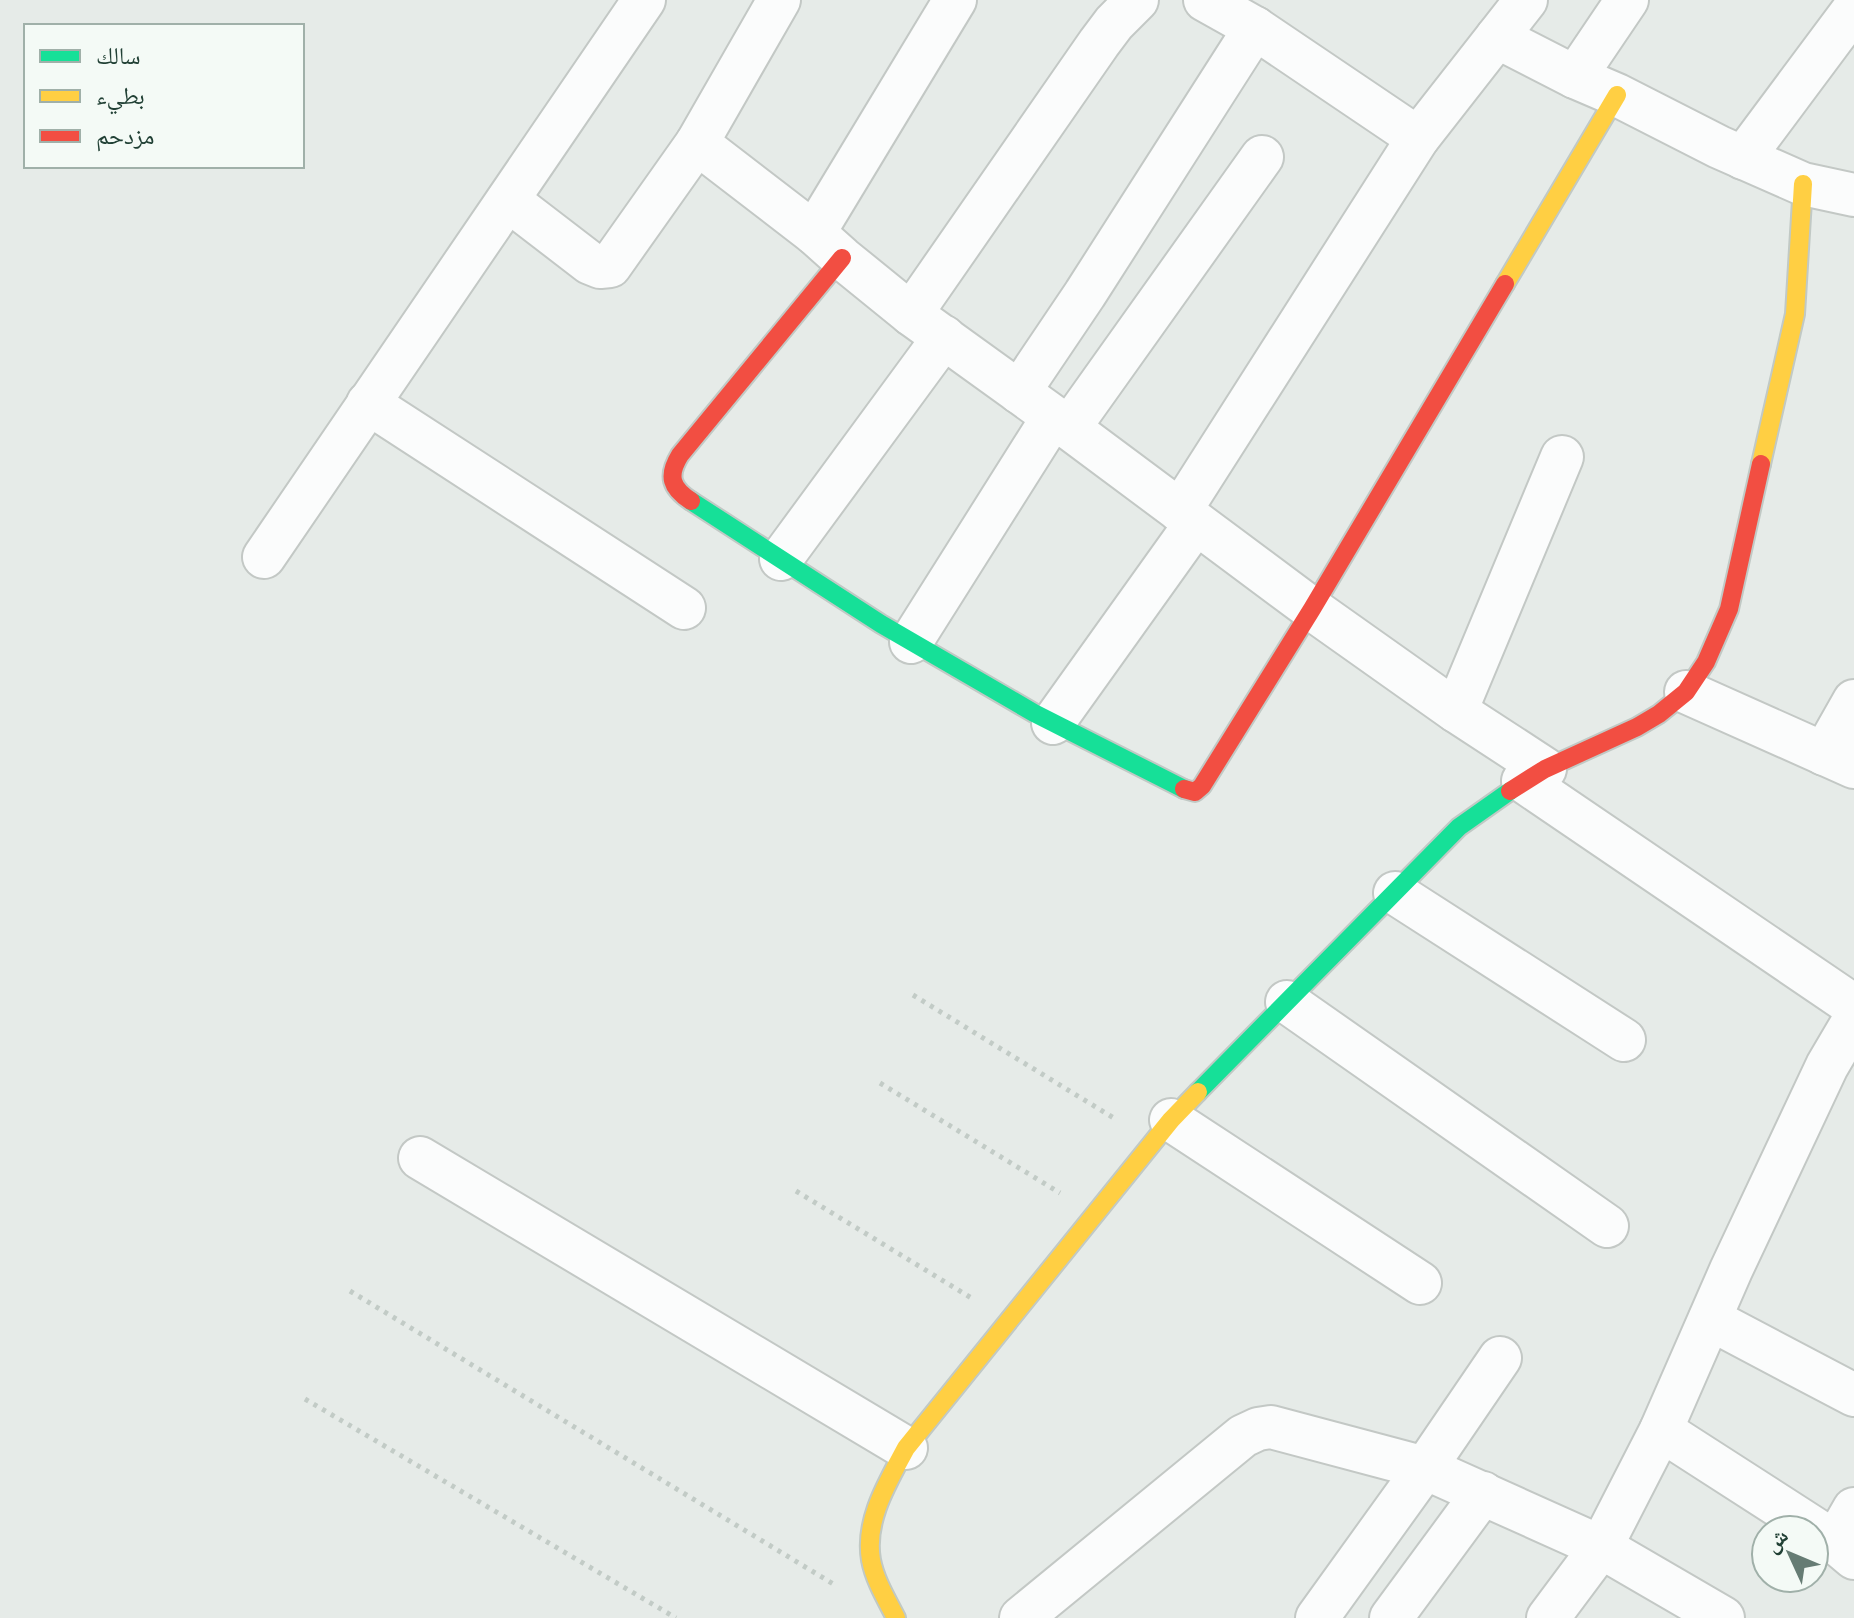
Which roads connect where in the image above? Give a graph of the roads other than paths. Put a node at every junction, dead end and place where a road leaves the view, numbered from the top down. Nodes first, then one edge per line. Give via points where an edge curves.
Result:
1 (644, 0) edge
2 (779, 0) edge
3 (955, 0) edge
4 (1137, 0) edge
5 (1205, 0) edge
6 (1627, 0) edge
7 (1854, 9) edge
8 (1514, 11) edge
9 (1255, 28) junction
10 (1575, 77) junction
11 (1617, 95) junction
12 (1418, 138) junction
13 (697, 143) junction
14 (1262, 157) dead end
15 (1743, 158) junction
16 (1803, 184) junction
17 (1854, 195) edge
18 (508, 200) junction
19 (828, 246) junction
20 (927, 325) junction
21 (1019, 392) junction
22 (368, 403) junction
23 (1061, 422) junction
24 (1562, 457) dead end
25 (1188, 517) junction
26 (264, 557) dead end
27 (781, 559) junction
28 (684, 608) dead end
29 (1312, 609) junction
30 (911, 642) junction
31 (1686, 692) junction
32 (1854, 701) edge
33 (1456, 711) junction
34 (1053, 723) junction
35 (1839, 760) edge
36 (1534, 775) junction
37 (1395, 893) junction
38 (1287, 1002) junction
39 (1854, 1006) edge
40 (1854, 1020) edge
41 (1624, 1040) dead end
42 (1841, 1079) edge
43 (1162, 1131) junction
44 (420, 1158) dead end
45 (1607, 1226) dead end
46 (1420, 1283) dead end
47 (1710, 1319) junction
48 (1500, 1358) dead end
49 (1854, 1395) edge
50 (1661, 1430) junction
51 (906, 1448) junction
52 (1425, 1468) junction
53 (1483, 1493) junction
54 (1848, 1536) edge
55 (1601, 1547) junction
56 (896, 1618) edge
57 (1021, 1618) edge
58 (1317, 1618) edge
59 (1391, 1618) edge
60 (1548, 1618) edge
61 (1723, 1618) edge

1 - 18 street
2 - 13 street
3 - 19 street
4 - 20 street via 1099,43
5 - 9 street
6 - 10 street
7 - 15 street
8 - 10 street
8 - 12 street
9 - 12 street
9 - 21 street
10 - 11 street
11 - 15 street
11 - 29 street
12 - 25 street
13 - 18 street via 610,266 590,263
13 - 19 street
14 - 23 street
15 - 16 street
16 - 17 street
16 - 31 street via 1795,314 1732,596 1706,662
18 - 22 street
19 - 20 street
19 - 27 street via 672,468 680,494
20 - 21 street
20 - 27 street
21 - 23 street
22 - 26 street
22 - 28 street
23 - 25 street
23 - 30 street
24 - 33 street
25 - 29 street
25 - 34 street
27 - 30 street
29 - 33 street
29 - 34 street via 1195,792
30 - 34 street
31 - 35 street
31 - 36 street via 1637,727
32 - 35 street
33 - 36 street
36 - 37 street via 1459,827
36 - 39 street
37 - 38 street
37 - 41 street
38 - 43 street
38 - 45 street
40 - 42 street
42 - 47 street via 1731,1270
43 - 46 street
43 - 51 street
44 - 51 street
47 - 49 street
47 - 50 street
48 - 52 street
50 - 54 street
50 - 55 street
51 - 56 street via 869,1542 872,1564
52 - 53 street
52 - 57 street via 1271,1427 1258,1429
52 - 58 street
53 - 55 street
53 - 59 street
55 - 60 street
55 - 61 street

